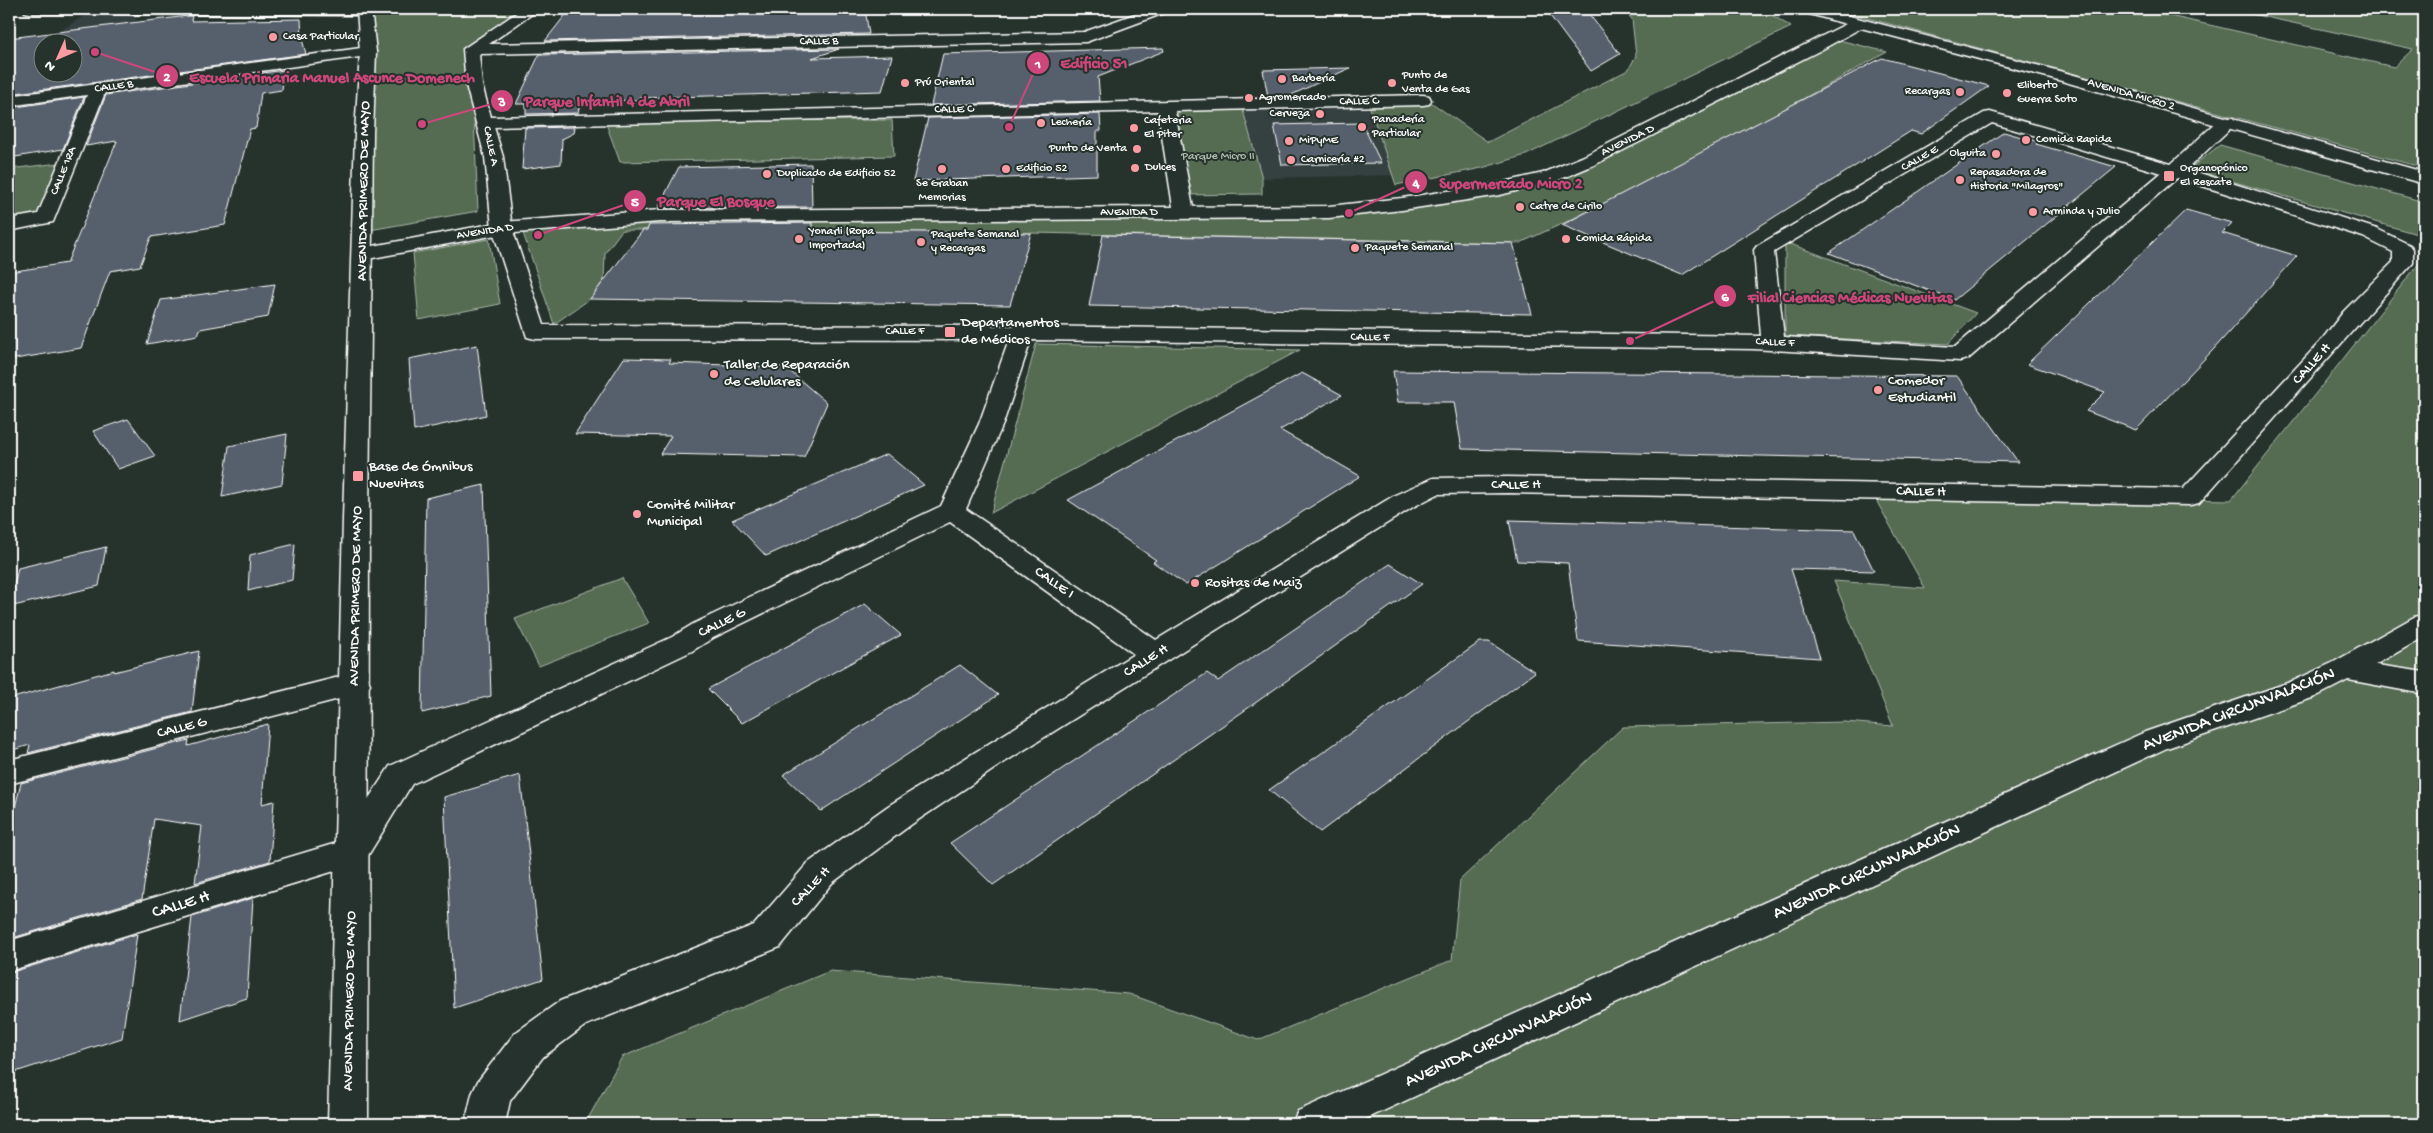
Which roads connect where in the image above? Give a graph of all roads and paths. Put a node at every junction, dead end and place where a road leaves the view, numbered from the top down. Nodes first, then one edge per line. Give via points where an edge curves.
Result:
1 (30, 9) edge
2 (532, 9) edge
3 (1162, 9) edge
4 (1807, 9) edge
5 (364, 10) edge
6 (1859, 23) junction
7 (471, 49) junction
8 (368, 52) junction
9 (98, 89) junction
10 (1423, 100) dead end
11 (9, 101) edge
12 (1166, 106) junction
13 (485, 122) junction
14 (2227, 122) junction
15 (2174, 171) junction
16 (2424, 178) edge
17 (1184, 213) junction
18 (9, 225) edge
19 (502, 228) junction
20 (362, 254) junction
21 (1022, 333) junction
22 (1772, 342) junction
23 (952, 511) junction
24 (2424, 624) edge
25 (1156, 655) junction
26 (2343, 670) junction
27 (2424, 683) edge
28 (355, 684) junction
29 (9, 772) edge
30 (352, 852) junction
31 (9, 956) edge
32 (348, 1124) edge
33 (485, 1124) edge
34 (1312, 1124) edge

1 - 5 main road
2 - 7 main road
3 - 7 main road, CALLE B via 1086,37
4 - 6 main road, AVENIDA MICRO 2
5 - 8 main road, AVENIDA PRIMERO DE MAYO
6 - 14 main road, AVENIDA MICRO 2
6 - 17 main road, AVENIDA D via 1615,148 1532,182 1402,204 1329,212
7 - 13 main road, CALLE A via 474,85
8 - 9 main road, CALLE B
8 - 20 main road, AVENIDA PRIMERO DE MAYO
9 - 11 main road, CALLE B
9 - 18 main road, CALLE 1RA via 46,218
10 - 12 main road, CALLE C
12 - 13 main road, CALLE C
12 - 17 main road
13 - 19 main road, CALLE A via 494,157
14 - 15 main road, CALLE F
14 - 16 main road, AVENIDA MICRO 2
15 - 22 main road, CALLE F via 1960,354
15 - 22 main road, CALLE E via 1990,117 1764,250
15 - 25 main road, CALLE H via 2370,233 2403,250 2403,263 2190,497 1612,486 1433,486 1404,500
17 - 19 main road, AVENIDA D via 660,216
19 - 20 main road, AVENIDA D
19 - 21 main road, CALLE F via 535,332
20 - 28 main road, AVENIDA PRIMERO DE MAYO
21 - 22 main road, CALLE F
21 - 23 main road via 991,424
23 - 25 main road, CALLE I
23 - 30 main road, CALLE G via 682,644 401,775
24 - 26 main road, AVENIDA CIRCUNVALACIÓN
25 - 33 main road, CALLE H via 992,755 820,873 767,936 573,1013 529,1045 492,1094
26 - 27 main road
26 - 34 main road, AVENIDA CIRCUNVALACIÓN via 2304,689 2156,740
28 - 29 main road, CALLE G
28 - 30 main road, AVENIDA PRIMERO DE MAYO
30 - 31 main road, CALLE H
30 - 32 main road, AVENIDA PRIMERO DE MAYO

